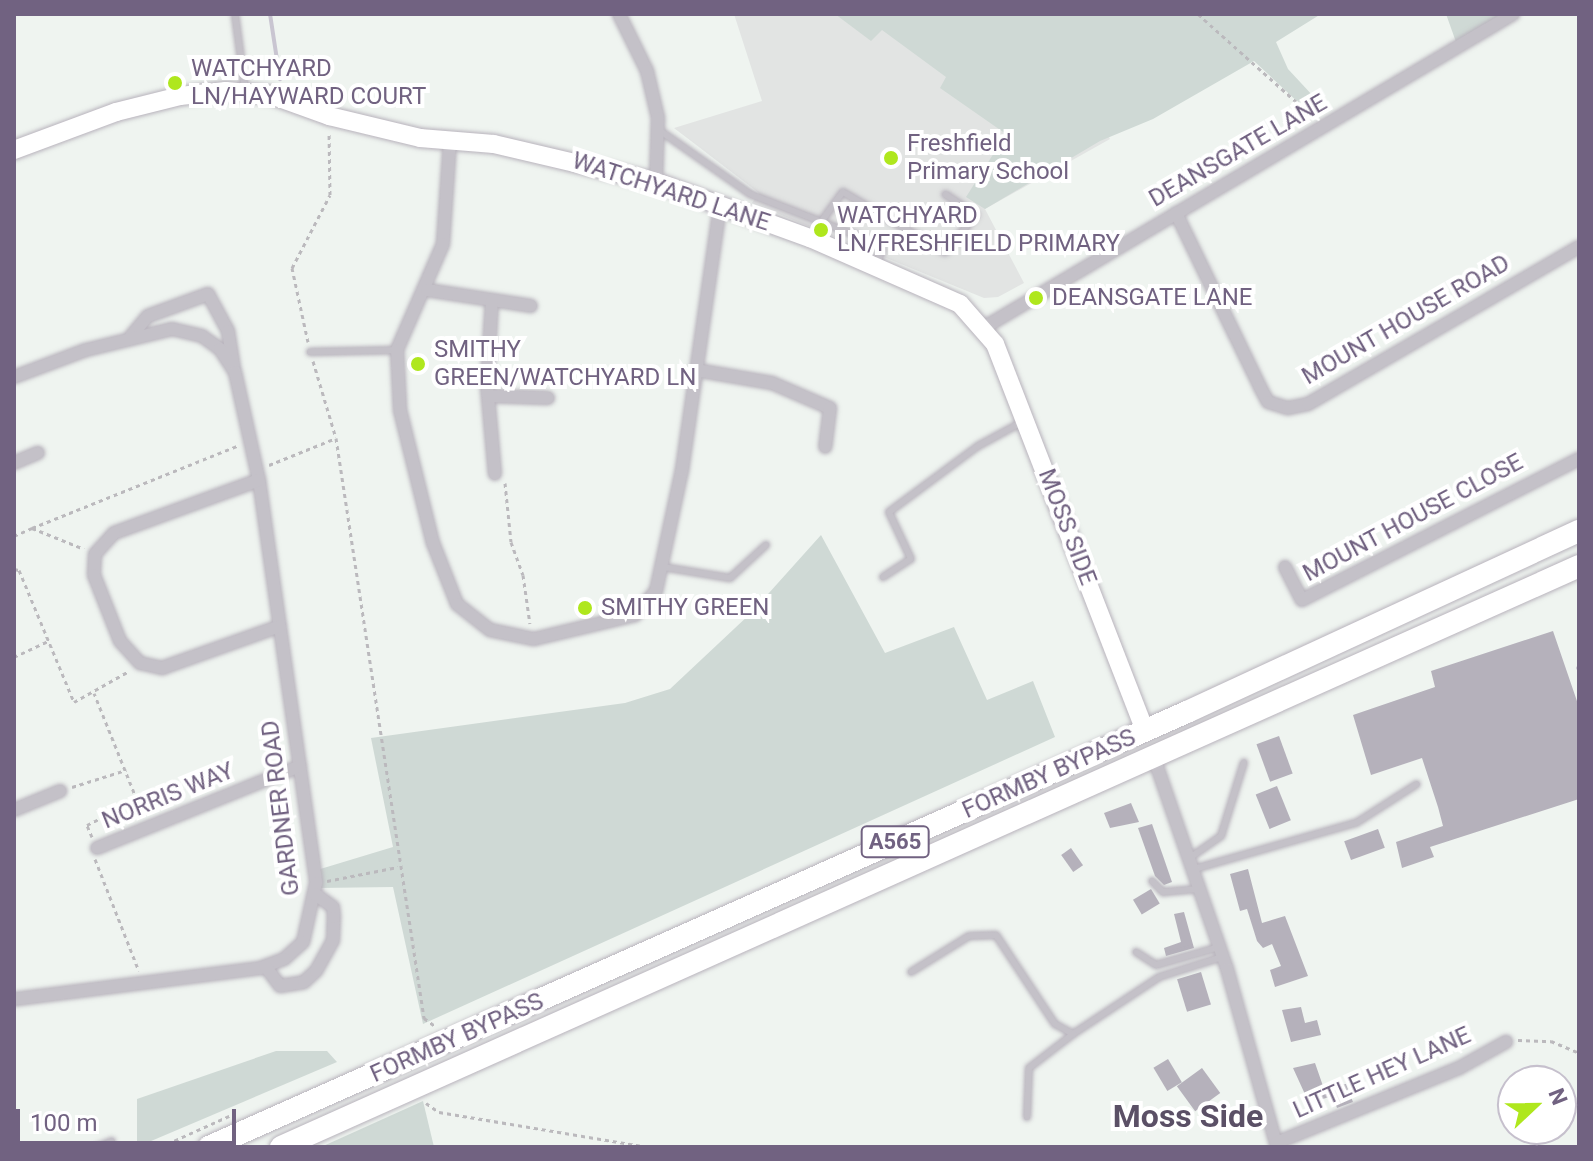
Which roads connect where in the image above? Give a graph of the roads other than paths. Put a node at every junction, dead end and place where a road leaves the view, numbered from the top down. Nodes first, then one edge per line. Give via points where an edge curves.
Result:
1 (235, 14) edge
2 (619, 14) edge
3 (1513, 14) edge
4 (245, 92) junction
5 (658, 130) junction
6 (450, 141) junction
7 (14, 150) edge
8 (656, 182) junction
9 (945, 194) dead end
10 (720, 205) junction
11 (1176, 213) junction
12 (821, 222) junction
13 (1579, 247) edge
14 (876, 266) junction
15 (427, 290) junction
16 (492, 300) junction
17 (531, 306) dead end
18 (985, 327) junction
19 (129, 338) junction
20 (397, 350) junction
21 (310, 352) road end
22 (696, 370) junction
23 (16, 372) edge
24 (235, 372) junction
25 (488, 396) junction
26 (548, 398) dead end
27 (1025, 420) junction
28 (825, 447) dead end
29 (38, 453) dead end
30 (1579, 459) edge
31 (14, 463) edge
32 (495, 474) road end
33 (258, 475) junction
34 (1579, 531) edge
35 (766, 545) dead end
36 (1579, 566) edge
37 (663, 567) junction
38 (1285, 567) dead end
39 (883, 577) dead end
40 (280, 626) junction
41 (1145, 730) junction
42 (1154, 758) junction
43 (1244, 762) dead end
44 (300, 766) junction
45 (1417, 784) dead end
46 (60, 791) road end
47 (14, 810) edge
48 (97, 848) dead end
49 (1193, 863) junction
50 (1152, 881) dead end
51 (315, 888) junction
52 (1201, 889) junction
53 (1136, 952) dead end
54 (1220, 952) junction
55 (265, 966) junction
56 (911, 972) dead end
57 (14, 999) edge
58 (1073, 1034) junction
59 (1506, 1042) road end
60 (1027, 1117) dead end
61 (112, 1141) dead end
62 (1273, 1146) edge
63 (98, 1147) edge
64 (209, 1147) edge
65 (281, 1147) edge

1 - 4 lane
2 - 5 street via 647,71
3 - 11 street, DEANSGATE LANE
4 - 6 street, WATCHYARD LANE
4 - 7 street, WATCHYARD LANE via 180,96
5 - 8 street
5 - 12 lane via 750,194
6 - 8 street, WATCHYARD LANE via 565,158
6 - 15 street via 443,244
8 - 10 street, WATCHYARD LANE
9 - 12 lane via 976,215 945,252 843,192
10 - 14 street, WATCHYARD LANE
10 - 22 street
11 - 13 street, MOUNT HOUSE ROAD via 1268,402 1288,408 1308,404
11 - 18 street, DEANSGATE LANE
12 - 14 lane via 878,244
14 - 18 street, WATCHYARD LANE via 960,304
15 - 16 street
15 - 20 street
16 - 17 street
16 - 25 street
18 - 27 street, MOSS SIDE
19 - 23 street, GARDNER ROAD
19 - 24 street, GARDNER ROAD via 172,329 202,336 220,349
19 - 24 street, GARDNER ROAD via 148,316 208,294 228,331
20 - 21 lane
20 - 37 street via 400,410 433,543 457,604 490,630 534,639 635,615 656,591
22 - 28 street via 772,383 830,408
22 - 37 street
24 - 33 street, GARDNER ROAD
25 - 26 street
25 - 32 street
27 - 39 lane via 978,446 889,512 911,559
27 - 41 street, MOSS SIDE
29 - 31 street
30 - 38 street, MOUNT HOUSE CLOSE via 1302,600
33 - 40 street, GARDNER ROAD
33 - 40 street via 114,533 95,554 94,575 120,641 140,663 162,668
34 - 41 highway, FORMBY BYPASS / A565
35 - 37 lane via 730,578
36 - 42 highway, FORMBY BYPASS / A565
40 - 44 street, GARDNER ROAD
41 - 64 highway, FORMBY BYPASS / A565
42 - 49 street
42 - 65 highway, FORMBY BYPASS / A565
43 - 49 lane via 1221,836
44 - 48 street, NORRIS WAY
44 - 51 street, GARDNER ROAD
45 - 49 lane via 1356,823
46 - 47 street
49 - 52 street
50 - 52 lane via 1163,892
51 - 55 street, GARDNER ROAD via 303,942 284,959
51 - 55 street via 333,907 334,917 333,940 316,971 304,982 280,986
52 - 54 street
53 - 54 lane via 1156,965
54 - 58 lane via 1159,977
54 - 62 street
55 - 57 street, GARDNER ROAD
56 - 58 lane via 969,936 996,935 1055,1024
58 - 60 lane via 1029,1068
59 - 62 street, LITTLE HEY LANE via 1459,1068
61 - 63 lane

